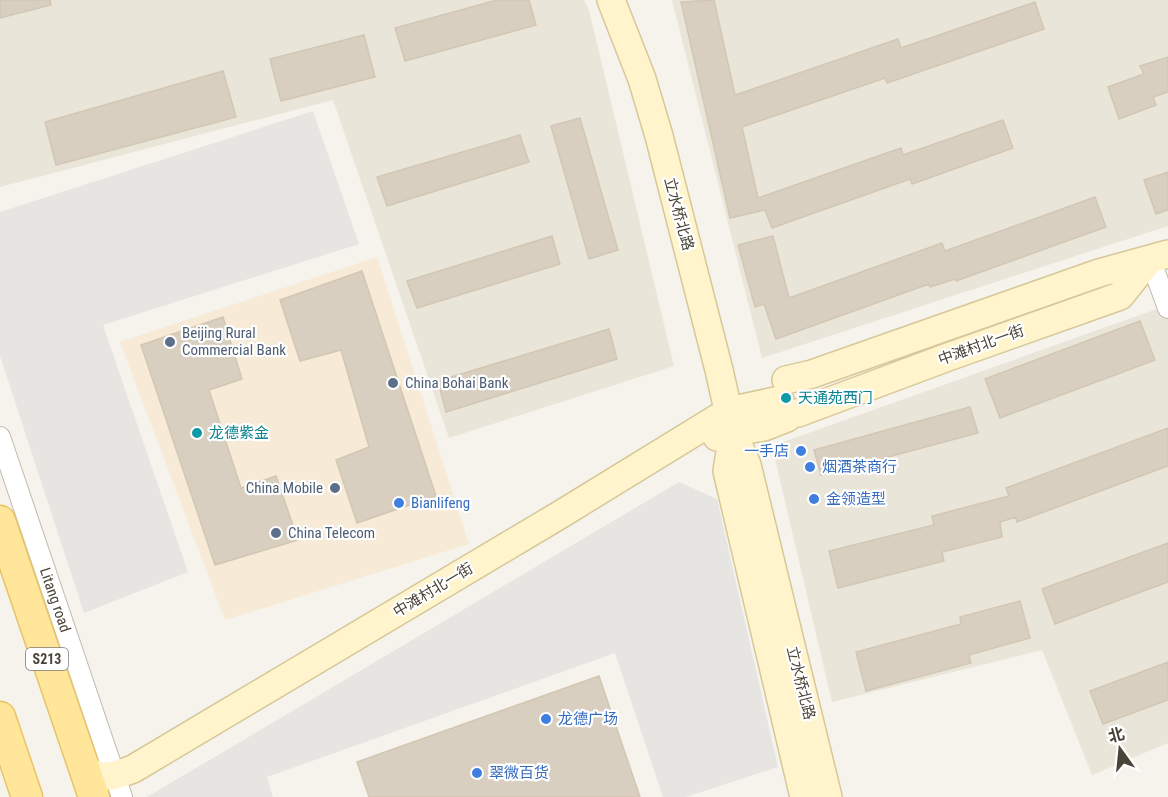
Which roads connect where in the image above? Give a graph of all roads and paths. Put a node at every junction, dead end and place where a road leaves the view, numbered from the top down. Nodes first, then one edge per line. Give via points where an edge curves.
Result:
1 (611, 0) edge
2 (1159, 257) edge
3 (1168, 308) edge
4 (786, 398) junction
5 (731, 422) junction
6 (0, 437) edge
7 (0, 521) edge
8 (0, 717) edge
9 (107, 788) edge
10 (27, 797) edge
11 (804, 797) edge
12 (828, 797) edge

1 - 5 street, 立水桥北路 via 659,136
2 - 3 street
2 - 4 street, 中滩村北一街 via 1099,273 812,374
2 - 4 street, 中滩村北一街 via 1120,296 926,365
4 - 5 street, 中滩村北一街 via 764,427
4 - 5 street via 757,388
5 - 9 street, 中滩村北一街 via 558,516
5 - 11 street, 立水桥北路 via 727,471
5 - 12 street, 立水桥北路 via 747,465
6 - 9 street, Litang road / S213
7 - 9 main road, Litang road / S213
8 - 10 main road

